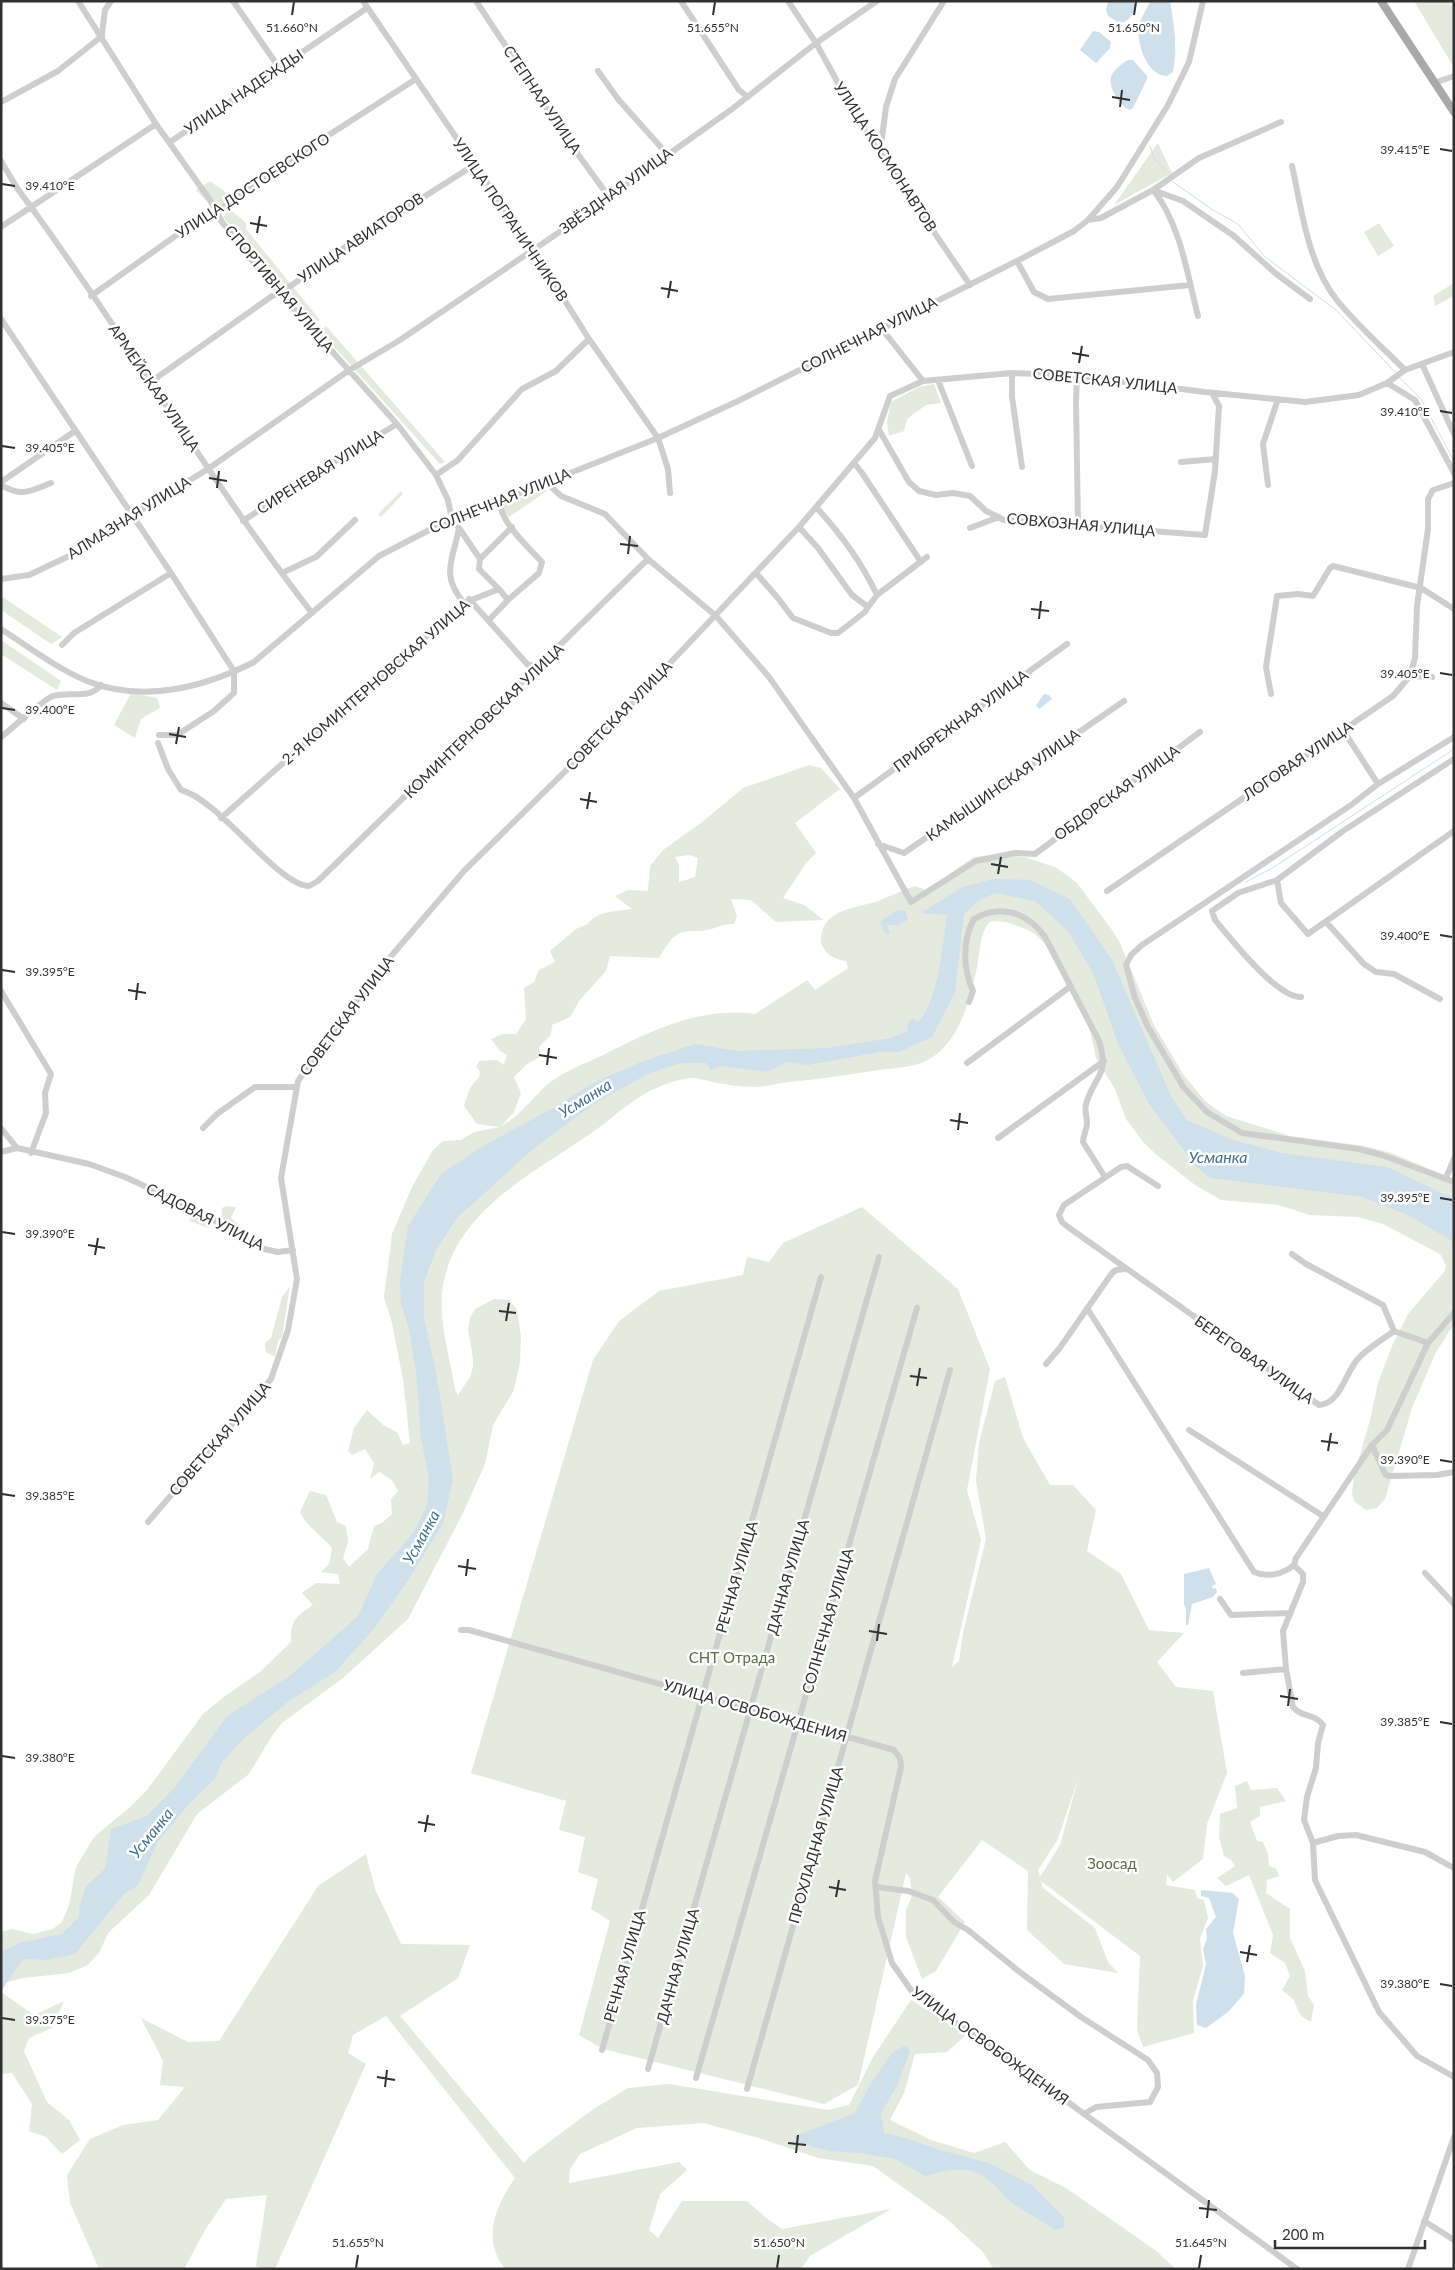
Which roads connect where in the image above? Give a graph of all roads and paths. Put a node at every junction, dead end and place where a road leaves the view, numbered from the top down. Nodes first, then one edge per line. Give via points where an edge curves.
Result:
1 (78, 1) edge
2 (111, 1) edge
3 (233, 1) edge
4 (363, 1) edge
5 (476, 1) edge
6 (681, 1) edge
7 (788, 1) edge
8 (877, 1) edge
9 (944, 1) edge
10 (1203, 1) edge
11 (1381, 1) edge
12 (367, 8) junction
13 (102, 36) junction
14 (816, 43) junction
15 (280, 69) junction
16 (598, 71) dead end
17 (1454, 76) edge
18 (416, 79) junction
19 (1434, 83) junction
20 (748, 97) junction
21 (1, 102) edge
22 (1454, 112) edge
23 (1281, 122) dead end
24 (156, 124) junction
25 (170, 142) junction
26 (880, 153) junction
27 (667, 154) junction
28 (1, 161) edge
29 (474, 165) junction
30 (1292, 166) dead end
31 (1153, 190) junction
32 (609, 197) junction
33 (31, 206) junction
34 (215, 211) junction
35 (1088, 220) junction
36 (1, 227) edge
37 (533, 250) junction
38 (1017, 261) junction
39 (970, 285) junction
40 (1190, 285) junction
41 (281, 293) junction
42 (91, 296) junction
43 (1310, 299) dead end
44 (1198, 316) dead end
45 (1, 319) edge
46 (882, 328) junction
47 (589, 339) junction
48 (1454, 352) edge
49 (1422, 364) junction
50 (1405, 370) junction
51 (348, 371) junction
52 (1012, 373) junction
53 (1077, 376) junction
54 (938, 380) junction
55 (152, 381) junction
56 (923, 381) junction
57 (1387, 383) junction
58 (1212, 392) junction
59 (1225, 394) junction
60 (1278, 399) junction
61 (1219, 406) junction
62 (397, 424) junction
63 (879, 430) junction
64 (75, 431) junction
65 (1454, 434) edge
66 (658, 438) junction
67 (1216, 459) junction
68 (1181, 462) dead end
69 (854, 463) junction
70 (972, 466) dead end
71 (1022, 467) dead end
72 (208, 469) junction
73 (1454, 473) edge
74 (436, 475) junction
75 (51, 483) dead end
76 (547, 483) junction
77 (1454, 483) edge
78 (1, 484) edge
79 (1268, 484) dead end
80 (670, 493) dead end
81 (500, 502) junction
82 (816, 507) junction
83 (986, 511) junction
84 (132, 517) junction
85 (999, 517) junction
86 (355, 520) dead end
87 (452, 520) junction
88 (243, 521) junction
89 (984, 523) junction
90 (1078, 525) junction
91 (799, 527) junction
92 (459, 528) junction
93 (512, 528) junction
94 (970, 528) dead end
95 (928, 557) dead end
96 (480, 559) junction
97 (648, 559) junction
98 (921, 562) junction
99 (171, 573) junction
100 (282, 573) junction
101 (756, 573) junction
102 (1, 579) edge
103 (1421, 588) junction
104 (498, 589) junction
105 (878, 594) junction
106 (508, 600) junction
107 (466, 601) junction
108 (868, 607) junction
109 (1454, 609) edge
110 (312, 613) junction
111 (716, 616) junction
112 (489, 620) junction
113 (1, 629) edge
114 (1067, 644) dead end
115 (62, 645) dead end
116 (540, 666) junction
117 (234, 672) junction
118 (1410, 676) junction
119 (1432, 677) dead end
120 (101, 686) junction
121 (1271, 694) dead end
122 (1124, 700) dead end
123 (1, 703) edge
124 (24, 719) junction
125 (1343, 730) junction
126 (1200, 732) dead end
127 (159, 735) dead end
128 (1, 737) edge
129 (1454, 737) edge
130 (158, 743) dead end
131 (1454, 759) edge
132 (1378, 784) junction
133 (854, 798) junction
134 (221, 818) junction
135 (1454, 830) edge
136 (878, 844) junction
137 (1277, 880) junction
138 (1107, 891) dead end
139 (1326, 923) junction
140 (1071, 986) junction
141 (1, 991) edge
142 (1301, 997) dead end
143 (1440, 998) dead end
144 (969, 1002) dead end
145 (1104, 1061) junction
146 (966, 1063) dead end
147 (296, 1087) junction
148 (1, 1128) edge
149 (203, 1128) dead end
150 (998, 1138) dead end
151 (17, 1148) junction
152 (1, 1152) edge
153 (31, 1153) junction
154 (1454, 1159) edge
155 (1105, 1177) junction
156 (1446, 1178) junction
157 (1454, 1182) edge
158 (1158, 1186) dead end
159 (293, 1250) junction
160 (1292, 1254) dead end
161 (879, 1257) dead end
162 (1126, 1269) junction
163 (821, 1277) dead end
164 (917, 1308) dead end
165 (1087, 1308) junction
166 (1454, 1313) edge
167 (1394, 1332) junction
168 (1428, 1343) junction
169 (1046, 1364) dead end
170 (950, 1370) dead end
171 (1189, 1430) dead end
172 (1372, 1445) junction
173 (1454, 1472) edge
174 (1323, 1516) junction
175 (148, 1522) dead end
176 (1294, 1565) junction
177 (1425, 1573) dead end
178 (1220, 1599) dead end
179 (1454, 1604) edge
180 (1289, 1613) junction
181 (461, 1630) dead end
182 (1286, 1669) junction
183 (1242, 1673) dead end
184 (703, 1697) junction
185 (751, 1710) junction
186 (799, 1723) junction
187 (846, 1737) junction
188 (1313, 1843) junction
189 (1454, 1868) edge
190 (876, 1887) junction
191 (602, 2050) dead end
192 (648, 2070) dead end
193 (1454, 2077) edge
194 (696, 2078) dead end
195 (746, 2089) dead end
196 (1084, 2114) junction
197 (1454, 2137) edge
198 (1424, 2221) junction
199 (1454, 2240) edge
200 (1297, 2269) edge
201 (1408, 2269) edge

1 - 13 street, СПОРТИВНАЯ УЛИЦА
2 - 13 street via 105,10
3 - 15 street
4 - 12 street, УЛИЦА ПОГРАНИЧНИКОВ
5 - 32 street, СТЕПНАЯ УЛИЦА
6 - 20 street via 739,90
7 - 14 street, УЛИЦА КОСМОНАВТОВ
8 - 14 street, ЗВЁЗДНАЯ УЛИЦА
9 - 26 street via 895,79 886,107
10 - 35 street, СОЛНЕЧНАЯ УЛИЦА via 1192,53 1177,89 1127,172 1107,201
11 - 19 main road
12 - 15 street, УЛИЦА НАДЕЖДЫ
12 - 18 street, УЛИЦА ПОГРАНИЧНИКОВ
13 - 21 street via 58,70
13 - 24 street, СПОРТИВНАЯ УЛИЦА
14 - 20 street, ЗВЁЗДНАЯ УЛИЦА
14 - 26 street, УЛИЦА КОСМОНАВТОВ
15 - 25 street, УЛИЦА НАДЕЖДЫ
16 - 27 street
17 - 19 street
18 - 29 street, УЛИЦА ПОГРАНИЧНИКОВ
18 - 34 street, УЛИЦА ДОСТОЕВСКОГО
19 - 22 main road
20 - 27 street, ЗВЁЗДНАЯ УЛИЦА
23 - 31 street, СОЛНЕЧНАЯ УЛИЦА via 1199,158
24 - 25 street, СПОРТИВНАЯ УЛИЦА
24 - 33 street
25 - 34 street, СПОРТИВНАЯ УЛИЦА
26 - 39 street, УЛИЦА КОСМОНАВТОВ
27 - 32 street, ЗВЁЗДНАЯ УЛИЦА
28 - 33 street, АРМЕЙСКАЯ УЛИЦА
29 - 37 street, УЛИЦА ПОГРАНИЧНИКОВ
29 - 41 street, УЛИЦА АВИАТОРОВ via 339,251
30 - 50 street via 1305,228 1318,268 1336,298
31 - 35 street, СОЛНЕЧНАЯ УЛИЦА via 1101,218
31 - 40 street via 1163,202 1181,245
31 - 43 street via 1183,201 1234,236
32 - 37 street, ЗВЁЗДНАЯ УЛИЦА
33 - 36 street
33 - 42 street, АРМЕЙСКАЯ УЛИЦА
34 - 41 street, СПОРТИВНАЯ УЛИЦА
34 - 42 street, УЛИЦА ДОСТОЕВСКОГО
35 - 38 street, СОЛНЕЧНАЯ УЛИЦА
37 - 47 street, УЛИЦА ПОГРАНИЧНИКОВ
37 - 51 street, ЗВЁЗДНАЯ УЛИЦА via 400,340
38 - 39 street, СОЛНЕЧНАЯ УЛИЦА
38 - 40 street via 1034,292 1048,299
39 - 46 street, СОЛНЕЧНАЯ УЛИЦА
40 - 44 street
41 - 51 street, СПОРТИВНАЯ УЛИЦА
41 - 55 street, УЛИЦА АВИАТОРОВ via 272,296
42 - 55 street, АРМЕЙСКАЯ УЛИЦА
45 - 64 street
46 - 56 street
46 - 66 street, СОЛНЕЧНАЯ УЛИЦА
47 - 66 street, УЛИЦА ПОГРАНИЧНИКОВ
47 - 74 street via 556,372 522,389 458,460
48 - 49 street, СОВЕТСКАЯ УЛИЦА
49 - 50 street, СОВЕТСКАЯ УЛИЦА
49 - 65 street
50 - 57 street, СОВЕТСКАЯ УЛИЦА
51 - 62 street, СПОРТИВНАЯ УЛИЦА
51 - 72 street, АЛМАЗНАЯ УЛИЦА
52 - 53 street, СОВЕТСКАЯ УЛИЦА
52 - 54 street, СОВЕТСКАЯ УЛИЦА
52 - 71 street via 1012,397
53 - 58 street, СОВЕТСКАЯ УЛИЦА
53 - 90 street
54 - 56 street, СОВЕТСКАЯ УЛИЦА
54 - 70 street
55 - 72 street, АРМЕЙСКАЯ УЛИЦА
56 - 63 street, СОВЕТСКАЯ УЛИЦА via 890,396
57 - 60 street, СОВЕТСКАЯ УЛИЦА via 1359,395 1305,402
57 - 73 street via 1415,400
58 - 59 street, СОВЕТСКАЯ УЛИЦА
58 - 61 street
59 - 60 street, СОВЕТСКАЯ УЛИЦА
59 - 61 street
60 - 79 street via 1263,444
61 - 67 street
62 - 74 street, СПОРТИВНАЯ УЛИЦА
62 - 88 street, СИРЕНЕВАЯ УЛИЦА
63 - 69 street, СОВЕТСКАЯ УЛИЦА
63 - 83 street, СОВХОЗНАЯ УЛИЦА via 909,482 919,491 970,496
64 - 78 street
64 - 84 street
66 - 76 street, СОЛНЕЧНАЯ УЛИЦА
66 - 80 street, УЛИЦА ПОГРАНИЧНИКОВ via 668,469
67 - 68 street
67 - 90 street, СОВХОЗНАЯ УЛИЦА via 1205,535
69 - 82 street, СОВЕТСКАЯ УЛИЦА
69 - 98 street
72 - 84 street, АЛМАЗНАЯ УЛИЦА
72 - 88 street, АРМЕЙСКАЯ УЛИЦА
74 - 87 street, СПОРТИВНАЯ УЛИЦА via 448,500
75 - 78 street via 21,494
76 - 81 street, СОЛНЕЧНАЯ УЛИЦА
76 - 97 street via 561,496 605,514
77 - 103 street, ЛОГОВАЯ УЛИЦА via 1433,490 1428,499
81 - 87 street, СОЛНЕЧНАЯ УЛИЦА
81 - 93 street via 500,510
82 - 91 street, СОВЕТСКАЯ УЛИЦА
82 - 105 street via 830,522
83 - 85 street, СОВХОЗНАЯ УЛИЦА
83 - 89 street
84 - 99 street
84 - 102 street, АЛМАЗНАЯ УЛИЦА via 86,548 45,568 29,575
85 - 89 street
85 - 90 street, СОВХОЗНАЯ УЛИЦА
86 - 100 street via 316,556
87 - 92 street
87 - 110 street, СОЛНЕЧНАЯ УЛИЦА via 379,556
88 - 100 street, АРМЕЙСКАЯ УЛИЦА
89 - 94 street
91 - 101 street, СОВЕТСКАЯ УЛИЦА
91 - 108 street via 852,595
92 - 96 street
92 - 107 street via 450,580 454,591
93 - 96 street
93 - 106 street via 542,562 539,573
95 - 98 street
96 - 104 street via 479,569
97 - 111 street
97 - 116 street, КОМИНТЕРНОВСКАЯ УЛИЦА
98 - 105 street
99 - 115 street via 74,633
99 - 117 street
100 - 110 street, АРМЕЙСКАЯ УЛИЦА
101 - 108 street via 793,618 831,633 838,633
101 - 111 street, СОВЕТСКАЯ УЛИЦА
103 - 109 street
103 - 118 street, ЛОГОВАЯ УЛИЦА via 1415,658
103 - 121 street via 1333,566 1312,596 1277,596 1266,667
104 - 106 street
104 - 107 street, 2-Я КОМИНТЕРНОВСКАЯ УЛИЦА
105 - 108 street
106 - 112 street
107 - 112 street
107 - 134 street, 2-Я КОМИНТЕРНОВСКАЯ УЛИЦА
110 - 117 street, СОЛНЕЧНАЯ УЛИЦА via 254,662
111 - 133 street via 770,677
111 - 147 street, СОВЕТСКАЯ УЛИЦА via 464,871 375,975
112 - 116 street via 510,648 528,664
113 - 120 street, СОЛНЕЧНАЯ УЛИЦА via 53,663
114 - 133 street, ПРИБРЕЖНАЯ УЛИЦА
116 - 134 street, КОМИНТЕРНОВСКАЯ УЛИЦА via 318,881 309,886 292,881
117 - 120 street, СОЛНЕЧНАЯ УЛИЦА via 195,686 169,690 148,692
117 - 127 street via 234,693 214,711 177,734
118 - 119 street
118 - 125 street, ЛОГОВАЯ УЛИЦА via 1393,696
120 - 124 street via 84,694 52,696
122 - 136 street, КАМЫШИНСКАЯ УЛИЦА via 904,853
123 - 124 street
124 - 128 street
125 - 132 street
125 - 138 street, ЛОГОВАЯ УЛИЦА
126 - 136 street, ОБДОРСКАЯ УЛИЦА via 1034,854 1015,853 976,862 911,902
129 - 132 street
130 - 134 street via 181,790 194,794
131 - 137 street via 1343,831
132 - 156 street via 1352,805 1142,945 1126,965 1135,998 1148,1027 1184,1088 1207,1112 1242,1132 1359,1149
133 - 136 street
135 - 139 street
137 - 139 street via 1281,903 1308,934
137 - 142 street via 1238,893 1212,911 1215,920 1253,964 1277,986 1294,997
139 - 143 street via 1364,964 1376,972 1394,974
140 - 144 street via 1036,924 1024,916 994,910 974,918 969,928 965,962 973,991
140 - 145 street via 1099,1041
140 - 146 street
141 - 153 street via 51,1074 45,1093 46,1113
145 - 150 street
145 - 155 street via 1086,1104 1083,1142
147 - 149 street via 255,1087
147 - 159 street, СОВЕТСКАЯ УЛИЦА via 282,1178
148 - 151 street
151 - 152 street
151 - 153 street, САДОВАЯ УЛИЦА
153 - 159 street, САДОВАЯ УЛИЦА via 89,1164 126,1177 194,1209 264,1249 278,1252
154 - 156 street
155 - 158 street via 1127,1166
155 - 162 street via 1064,1204 1059,1215 1068,1228
156 - 157 street
159 - 175 street, СОВЕТСКАЯ УЛИЦА via 297,1279 288,1330 271,1379
160 - 167 street via 1383,1305
161 - 185 street, ДАЧНАЯ УЛИЦА
162 - 165 street via 1112,1273
162 - 167 street, БЕРЕГОВАЯ УЛИЦА via 1318,1405 1332,1400 1357,1360
163 - 184 street, РЕЧНАЯ УЛИЦА
164 - 186 street, СОЛНЕЧНАЯ УЛИЦА
165 - 169 street
165 - 176 street via 1254,1572 1286,1572
166 - 168 street
167 - 168 street
168 - 172 street via 1387,1430
170 - 187 street, ПРОХЛАДНАЯ УЛИЦА
171 - 174 street
172 - 173 street via 1385,1474 1390,1476
172 - 174 street
174 - 176 street
176 - 180 street via 1303,1574 1303,1582
177 - 179 street
178 - 180 street via 1231,1615
180 - 182 street via 1283,1631
181 - 184 street, УЛИЦА ОСВОБОЖДЕНИЯ
182 - 183 street
182 - 188 street via 1293,1707 1319,1718 1324,1726 1304,1820
184 - 185 street, УЛИЦА ОСВОБОЖДЕНИЯ
184 - 191 street, РЕЧНАЯ УЛИЦА
185 - 186 street, УЛИЦА ОСВОБОЖДЕНИЯ
185 - 192 street, ДАЧНАЯ УЛИЦА
186 - 187 street, УЛИЦА ОСВОБОЖДЕНИЯ
186 - 194 street, СОЛНЕЧНАЯ УЛИЦА
187 - 190 street, УЛИЦА ОСВОБОЖДЕНИЯ via 894,1750 900,1758 901,1767
187 - 195 street, ПРОХЛАДНАЯ УЛИЦА
188 - 189 street via 1356,1835 1425,1852
188 - 193 street via 1315,1880 1379,2012 1417,2056
190 - 196 street, УЛИЦА ОСВОБОЖДЕНИЯ via 878,1917 892,1963 913,1993
190 - 196 street via 908,1891 933,1900 954,1922 1021,1973 1148,2060 1157,2073 1158,2087 1150,2102 1096,2107
196 - 200 street, УЛИЦА ОСВОБОЖДЕНИЯ
197 - 198 street
198 - 199 street
198 - 201 street

